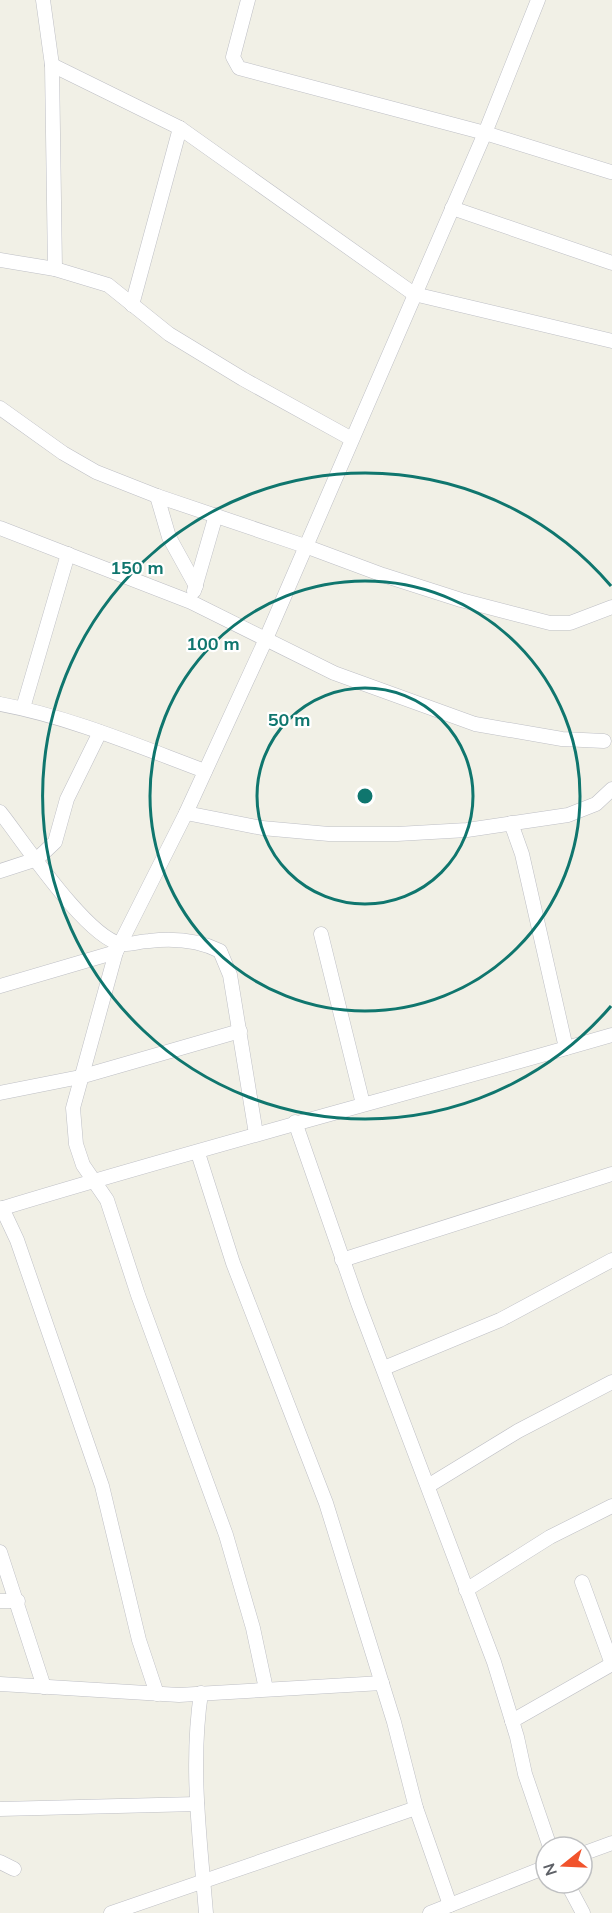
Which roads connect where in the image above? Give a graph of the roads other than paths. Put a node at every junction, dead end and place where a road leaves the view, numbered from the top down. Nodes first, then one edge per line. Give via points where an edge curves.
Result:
1 (43, 0) edge
2 (248, 0) edge
3 (538, 0) edge
4 (52, 65) junction
5 (180, 128) junction
6 (485, 133) junction
7 (611, 172) edge
8 (452, 208) junction
9 (0, 260) edge
10 (612, 263) edge
11 (55, 269) junction
12 (414, 294) junction
13 (132, 305) junction
14 (612, 341) edge
15 (0, 408) edge
16 (350, 438) junction
17 (157, 496) junction
18 (216, 515) junction
19 (0, 528) edge
20 (305, 546) junction
21 (68, 554) junction
22 (196, 586) junction
23 (191, 602) junction
24 (612, 607) edge
25 (265, 641) junction
26 (0, 704) edge
27 (23, 708) junction
28 (100, 732) junction
29 (604, 741) dead end
30 (205, 771) junction
31 (612, 789) edge
32 (0, 812) edge
33 (186, 813) junction
34 (511, 823) junction
35 (38, 859) junction
36 (0, 871) edge
37 (321, 934) dead end
38 (118, 948) junction
39 (0, 986) edge
40 (240, 1031) junction
41 (612, 1035) edge
42 (566, 1048) junction
43 (80, 1077) junction
44 (0, 1093) edge
45 (363, 1104) junction
46 (295, 1122) junction
47 (256, 1134) junction
48 (198, 1153) junction
49 (612, 1174) edge
50 (94, 1182) junction
51 (1, 1209) edge
52 (342, 1260) junction
53 (612, 1260) edge
54 (384, 1368) junction
55 (612, 1382) edge
56 (428, 1486) junction
57 (612, 1506) edge
58 (0, 1552) edge
59 (582, 1582) dead end
60 (466, 1590) junction
61 (0, 1601) edge
62 (18, 1601) junction
63 (612, 1664) edge
64 (382, 1683) junction
65 (0, 1684) edge
66 (44, 1687) junction
67 (266, 1689) junction
68 (201, 1693) junction
69 (157, 1694) junction
70 (512, 1721) junction
71 (197, 1804) junction
72 (416, 1808) junction
73 (0, 1809) edge
74 (546, 1835) edge
75 (612, 1843) edge
76 (594, 1850) edge
77 (0, 1862) edge
78 (14, 1869) dead end
79 (534, 1872) edge
80 (204, 1883) junction
81 (573, 1895) edge
82 (450, 1905) junction
83 (111, 1913) edge
84 (206, 1913) edge
85 (430, 1913) edge
86 (583, 1913) edge

1 - 4 street
2 - 6 street via 233,57 239,68
3 - 6 street
4 - 5 street
4 - 11 street
5 - 12 street
5 - 13 street
6 - 7 street
6 - 8 street
8 - 10 street
8 - 12 street
9 - 11 street
11 - 13 street via 100,280
12 - 14 street
12 - 16 street
13 - 16 street via 169,334
15 - 17 street via 80,462
16 - 20 street
17 - 18 street
17 - 22 street via 169,537
18 - 20 street
18 - 22 street
19 - 21 street
20 - 24 street via 450,597 550,623 570,623
20 - 25 street
21 - 23 street
21 - 27 street
22 - 23 street
23 - 25 street
25 - 29 street via 334,673 475,724 562,739
25 - 30 street
26 - 27 street
27 - 28 street
28 - 30 street
28 - 35 street via 67,799 55,842
30 - 33 street
31 - 34 street via 596,804 568,815
32 - 35 street
33 - 34 street via 262,828 365,835 467,830
33 - 38 street
34 - 42 street via 522,854
35 - 36 street
35 - 38 street via 82,916
37 - 45 street
38 - 39 street
38 - 40 street via 153,940 194,941 220,951 230,975
38 - 43 street
40 - 43 street
40 - 47 street
41 - 42 street
42 - 45 street
43 - 44 street
43 - 50 street via 73,1108 76,1144
45 - 46 street
46 - 47 street
46 - 52 street
47 - 48 street
48 - 50 street
48 - 64 street via 233,1263 326,1503
49 - 52 street
50 - 51 street
50 - 67 street via 115,1221 226,1535
51 - 69 street via 17,1240 89,1445 139,1640
52 - 54 street
53 - 54 street via 501,1320
54 - 56 street
55 - 56 street via 518,1431
56 - 60 street
57 - 60 street via 550,1537
58 - 62 street
59 - 63 street
60 - 70 street
61 - 62 street
62 - 66 street
63 - 70 street
64 - 67 street
64 - 72 street
65 - 66 street
66 - 69 street
67 - 68 street
68 - 69 street
68 - 71 street via 196,1729
70 - 74 street
71 - 73 street
71 - 80 street
72 - 80 street
72 - 82 street
75 - 76 street
77 - 78 street
79 - 82 street
80 - 83 street
80 - 84 street
81 - 86 street
82 - 85 street

